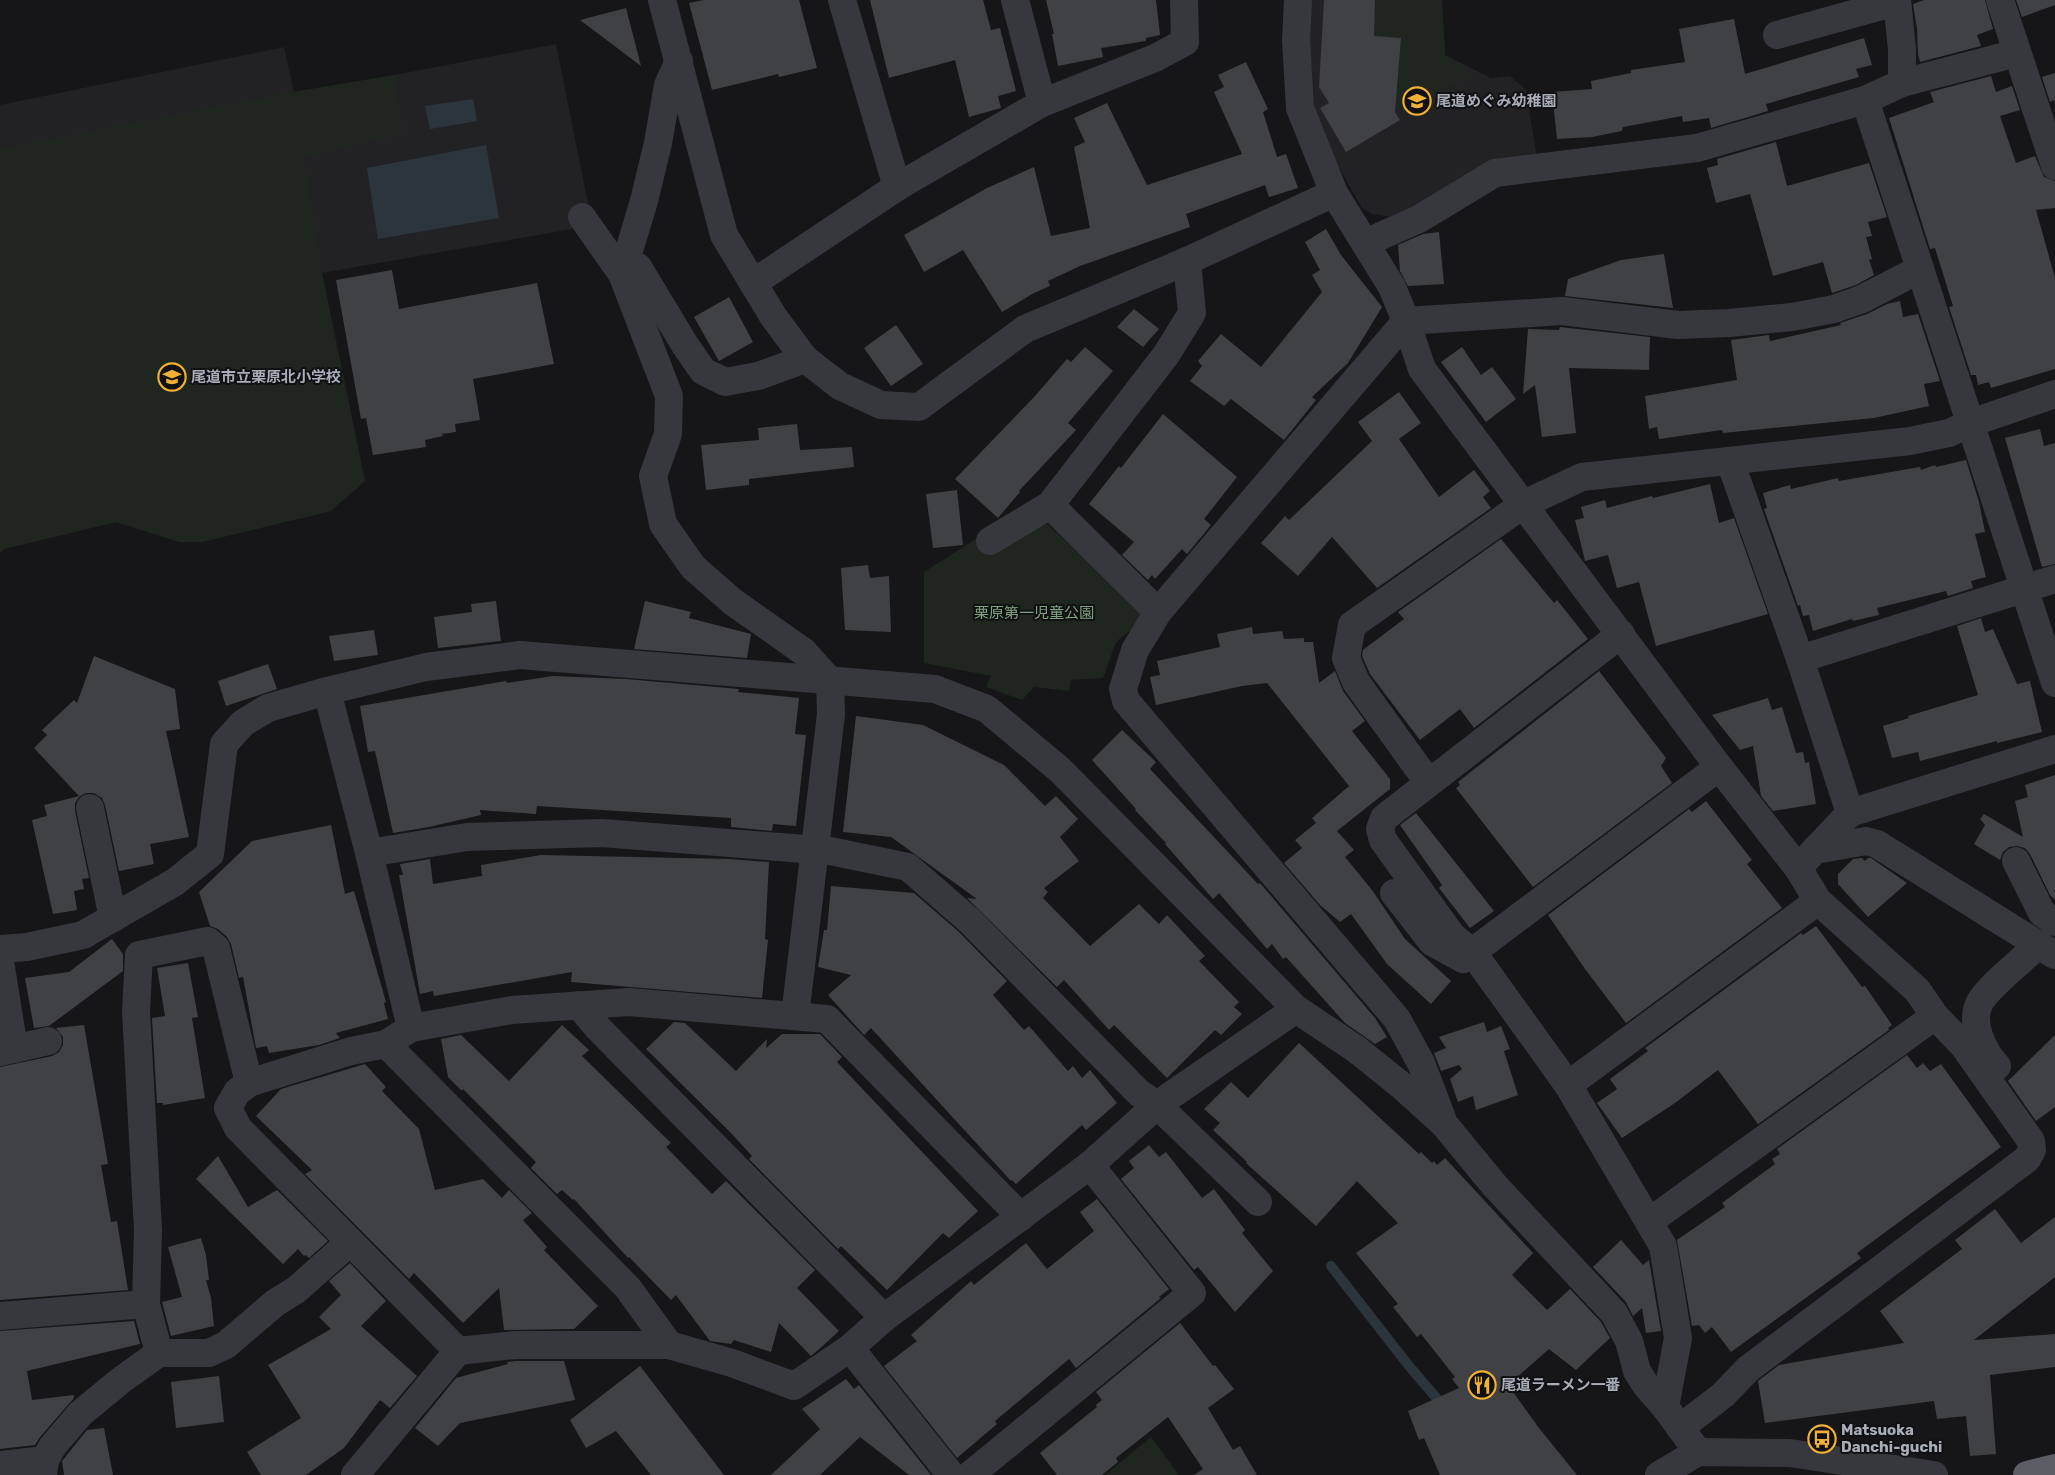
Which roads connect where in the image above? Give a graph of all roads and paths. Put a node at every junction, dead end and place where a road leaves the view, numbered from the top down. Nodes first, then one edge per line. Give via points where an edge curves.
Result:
1 (662, 0) edge
2 (842, 0) edge
3 (1015, 0) edge
4 (1184, 0) edge
5 (1298, 0) edge
6 (2000, 0) edge
7 (1896, 1) edge
8 (1777, 35) dead end
9 (2017, 52) junction
10 (679, 61) junction
11 (1902, 83) junction
12 (1865, 100) junction
13 (1042, 103) junction
14 (2055, 166) edge
15 (897, 187) junction
16 (1334, 193) junction
17 (582, 217) dead end
18 (1365, 243) junction
19 (1187, 261) junction
20 (1920, 269) junction
21 (623, 270) junction
22 (753, 283) junction
23 (1406, 321) junction
24 (805, 359) junction
25 (2055, 394) edge
26 (1971, 423) junction
27 (1730, 462) junction
28 (1524, 504) junction
29 (1050, 505) junction
30 (990, 541) dead end
31 (2055, 579) edge
32 (2026, 589) junction
33 (1158, 612) junction
34 (1621, 634) junction
35 (1800, 659) junction
36 (830, 681) junction
37 (2055, 683) edge
38 (327, 691) junction
39 (2055, 749) edge
40 (1719, 767) junction
41 (1428, 782) junction
42 (90, 808) dead end
43 (1850, 813) junction
44 (815, 850) junction
45 (369, 854) junction
46 (1807, 859) junction
47 (2016, 861) dead end
48 (1394, 893) dead end
49 (1818, 901) junction
50 (113, 918) junction
51 (2055, 922) edge
52 (0, 949) edge
53 (2047, 950) edge
54 (1474, 953) junction
55 (0, 961) edge
56 (579, 1005) junction
57 (1296, 1009) junction
58 (795, 1016) junction
59 (1935, 1016) junction
60 (411, 1028) junction
61 (48, 1041) dead end
62 (386, 1044) junction
63 (7, 1050) edge
64 (2010, 1080) dead end
65 (249, 1083) junction
66 (1568, 1085) junction
67 (1157, 1105) junction
68 (1444, 1124) junction
69 (1090, 1165) junction
70 (1258, 1202) dead end
71 (1021, 1216) junction
72 (1650, 1221) junction
73 (350, 1242) junction
74 (146, 1304) junction
75 (0, 1316) edge
76 (884, 1318) junction
77 (669, 1345) junction
78 (850, 1348) junction
79 (458, 1351) junction
80 (158, 1354) junction
81 (1672, 1417) junction
82 (1698, 1452) junction
83 (0, 1465) edge
84 (44, 1467) edge
85 (2055, 1468) edge
86 (355, 1475) edge
87 (951, 1475) edge
88 (970, 1475) edge
89 (1659, 1475) edge
90 (1934, 1475) edge
91 (2027, 1475) edge

1 - 10 street
2 - 15 street
3 - 13 street
4 - 13 street via 1185,42 1155,58
5 - 16 street via 1296,40 1300,108
6 - 9 street
7 - 8 street
7 - 11 street
9 - 11 street
9 - 14 street
10 - 21 street via 668,85 644,201
10 - 22 street via 724,235
11 - 12 street
12 - 18 street via 1696,148 1495,173 1419,219
12 - 20 street
13 - 15 street
15 - 22 street
16 - 18 street
16 - 19 street
17 - 21 street
18 - 23 street via 1392,287
19 - 24 street via 1025,329 919,407 881,405 840,386
19 - 29 street via 1192,313 1166,356
20 - 23 street via 1862,299 1834,309 1765,319 1678,325 1562,311
20 - 26 street
21 - 24 street via 638,267 703,371 724,382 758,376
21 - 36 street via 669,396 668,434 653,476 663,524 693,567 733,602 804,652
22 - 24 street
23 - 28 street via 1422,369
23 - 33 street
25 - 26 street
26 - 27 street via 1949,433 1910,441
26 - 32 street
27 - 28 street via 1582,477
27 - 35 street
28 - 34 street
28 - 41 street via 1352,625 1346,658 1356,682
29 - 30 street
29 - 33 street
31 - 32 street
32 - 35 street
32 - 37 street
33 - 68 street via 1134,650 1123,690 1126,701 1397,1019 1421,1063
34 - 40 street
34 - 41 street
35 - 43 street
36 - 38 street via 520,655 426,668
36 - 44 street via 832,714
36 - 57 street via 935,689 987,709 1060,770
38 - 45 street
38 - 50 street via 268,708 243,723 224,744 210,854 175,882
39 - 43 street
40 - 46 street
40 - 54 street
41 - 54 street via 1384,818 1380,829 1383,840 1452,936
42 - 50 street
43 - 46 street
44 - 45 street via 602,833 467,837
44 - 58 street
44 - 67 street via 830,850 908,866 970,920 1139,1093
45 - 60 street
46 - 49 street
46 - 53 street via 1866,841 1877,844
47 - 51 street via 2042,913
48 - 54 street via 1432,942 1463,959
49 - 59 street via 1917,990
49 - 66 street
50 - 52 street via 83,935 27,947
53 - 64 street via 1984,996 1976,1011 1979,1037 1991,1059
54 - 66 street
55 - 63 street
56 - 58 street via 629,1002
56 - 60 street via 512,1010
56 - 76 street
57 - 67 street
57 - 68 street via 1356,1049
58 - 71 street via 827,1019
59 - 72 street
59 - 81 street via 1962,1045 2031,1141 2032,1150 2027,1159 1748,1368 1723,1395
60 - 62 street
61 - 63 street
62 - 65 street via 352,1051
62 - 77 street via 628,1288
65 - 73 street via 237,1092 228,1108 238,1128
65 - 74 street via 216,948 208,941 139,955 136,1011 148,1230
66 - 72 street
67 - 69 street
67 - 70 street
68 - 81 street via 1495,1186 1614,1313 1629,1341 1637,1371
69 - 71 street
69 - 88 street via 1192,1293
71 - 76 street
72 - 81 street via 1663,1246 1678,1338
73 - 79 street
73 - 80 street via 226,1345 209,1353
74 - 75 street
74 - 80 street
76 - 78 street
77 - 78 street via 732,1363 794,1386
77 - 79 street via 515,1345
78 - 87 street
79 - 86 street
80 - 84 street via 80,1414 52,1447
81 - 82 street
82 - 89 street
82 - 90 street via 1790,1453
83 - 84 street
85 - 91 highway

